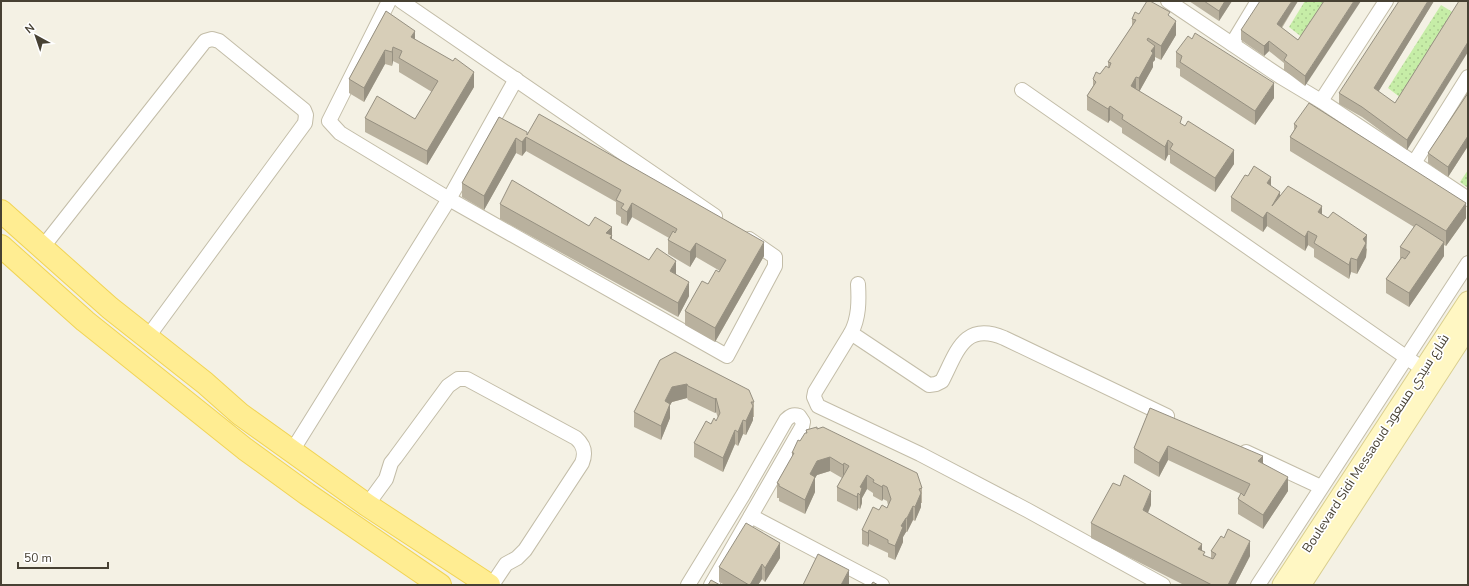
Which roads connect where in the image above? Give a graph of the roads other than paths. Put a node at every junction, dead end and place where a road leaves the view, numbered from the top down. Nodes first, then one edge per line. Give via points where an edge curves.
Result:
1 (389, 1) edge
2 (400, 1) edge
3 (1168, 1) edge
4 (1258, 1) edge
5 (1386, 1) edge
6 (1232, 44) junction
7 (1468, 76) edge
8 (516, 80) junction
9 (1022, 90) dead end
10 (1321, 101) junction
11 (1414, 163) junction
12 (450, 199) junction
13 (1468, 199) edge
14 (1, 211) edge
15 (723, 221) edge
16 (736, 230) edge
17 (1, 246) edge
18 (42, 248) junction
19 (1468, 263) edge
20 (858, 284) dead end
21 (1468, 301) edge
22 (1468, 328) edge
23 (851, 333) junction
24 (147, 338) junction
25 (1406, 357) junction
26 (1424, 369) junction
27 (1176, 420) edge
28 (1234, 447) edge
29 (292, 451) junction
30 (1331, 473) junction
31 (1349, 484) junction
32 (1321, 487) junction
33 (743, 495) junction
34 (758, 503) junction
35 (367, 505) junction
36 (751, 516) junction
37 (440, 585) edge
38 (490, 585) edge
39 (688, 585) edge
40 (711, 585) edge
41 (882, 585) edge
42 (1163, 585) edge
43 (1258, 585) edge
44 (1282, 585) edge
45 (1301, 585) edge

1 - 12 street via 329,120 340,133
2 - 8 street
3 - 6 street
4 - 6 street
5 - 10 street
6 - 10 street
7 - 11 street
8 - 12 street
8 - 15 street
9 - 25 street
10 - 11 street
11 - 13 street
12 - 16 street via 727,356 775,266 775,257
12 - 29 street
14 - 18 main road
17 - 37 main road via 85,321 245,449 313,499
18 - 24 main road
18 - 24 street via 205,41 219,41 304,110 305,123
19 - 25 street
20 - 23 street via 859,304
21 - 26 street, Boulevard Sidi Messaoud شارع سيدي مسعود
22 - 45 street, Boulevard Sidi Messaoud شارع سيدي مسعود
23 - 27 street via 929,385 942,381 961,345 969,336 983,333 998,335
23 - 42 street via 815,392 814,397 818,406 920,454
24 - 29 main road via 240,414
25 - 26 street
25 - 30 street
26 - 31 street, Boulevard Sidi Messaoud شارع سيدي مسعود
28 - 32 street
29 - 35 main road
30 - 31 street
30 - 32 street
31 - 44 street, Boulevard Sidi Messaoud شارع سيدي مسعود
32 - 43 street
33 - 34 street
33 - 34 street via 786,420 790,416 799,416 803,422 802,427
33 - 39 street
34 - 36 street
35 - 38 main road
35 - 38 street via 386,479 391,463 448,386 458,379 467,379 576,438 584,450 582,463 522,554 506,564
36 - 40 street
36 - 41 street

